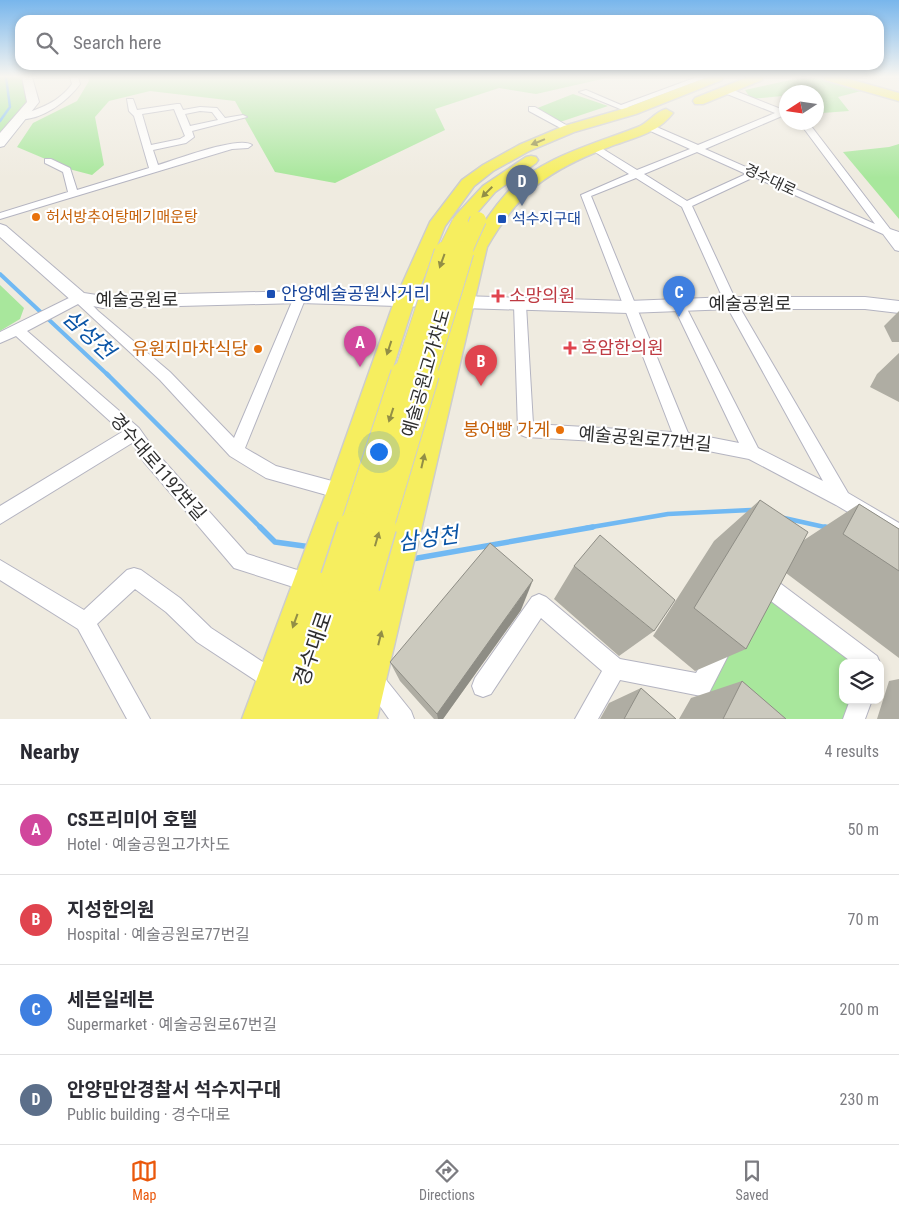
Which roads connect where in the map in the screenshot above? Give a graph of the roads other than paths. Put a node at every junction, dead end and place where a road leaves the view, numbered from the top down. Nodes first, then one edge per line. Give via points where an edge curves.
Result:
1 (665, 110) edge
2 (27, 111) edge
3 (42, 111) edge
4 (148, 111) edge
5 (196, 111) edge
6 (214, 111) edge
7 (535, 111) edge
8 (624, 111) edge
9 (664, 111) edge
10 (136, 113) joint
11 (180, 113) joint
12 (779, 116) edge
13 (22, 117) junction
14 (243, 117) dead end
15 (223, 121) junction
16 (650, 127) junction
17 (187, 129) junction
18 (569, 129) junction
19 (809, 130) edge
20 (0, 143) edge
21 (248, 145) dead end
22 (148, 148) junction
23 (594, 148) junction
24 (700, 148) junction
25 (48, 160) dead end
26 (154, 168) junction
27 (636, 174) junction
28 (755, 174) junction
29 (73, 194) junction
30 (686, 205) junction
31 (0, 216) edge
32 (0, 229) edge
33 (894, 235) edge
34 (899, 248) edge
35 (300, 297) junction
36 (73, 301) junction
37 (404, 302) junction
38 (465, 303) junction
39 (731, 303) junction
40 (520, 305) junction
41 (679, 305) junction
42 (630, 307) junction
43 (899, 307) edge
44 (18, 330) junction
45 (0, 338) edge
46 (134, 433) junction
47 (683, 439) junction
48 (236, 451) junction
49 (752, 453) junction
50 (338, 499) junction
51 (842, 499) junction
52 (0, 516) edge
53 (899, 533) edge
54 (0, 569) edge
55 (330, 580) junction
56 (760, 580) edge
57 (85, 622) junction
58 (730, 632) edge
59 (865, 659) edge
60 (615, 669) junction
61 (370, 676) junction
62 (274, 681) junction
63 (483, 686) edge
64 (860, 704) edge
65 (138, 719) edge
66 (260, 719) edge
67 (290, 719) edge
68 (324, 719) edge
69 (359, 719) edge
70 (403, 719) edge
71 (586, 719) edge
72 (854, 719) edge

1 - 16 main road
2 - 13 street
3 - 13 street
4 - 10 street
5 - 11 street
6 - 15 street
7 - 18 street
8 - 18 main road
9 - 55 main road, 예술공원고가차도, bridge via 548,162 518,180 471,219 459,262
10 - 22 street
11 - 17 street
12 - 24 street
13 - 20 street via 8,129
14 - 15 street
15 - 17 street
16 - 23 main road
16 - 24 street, 경수대로
17 - 22 street via 190,137
18 -> 37 main road via 524,148 468,183 436,226
19 - 33 street
21 - 26 street via 231,146
22 - 26 street
23 - 27 street
23 - 38 main road via 553,165 528,181 506,203 478,247
24 - 27 street
24 - 28 street, 경수대로
25 - 29 street via 67,170
26 - 29 street
27 - 30 street
27 - 42 street via 586,195
28 - 30 street
28 - 33 street, 경수대로
29 - 31 street
30 - 39 street
32 - 36 street, 예술공원로
33 - 34 street
35 - 36 street, 예술공원로
35 - 37 street, 예술공원로
35 - 48 street
36 - 44 street
36 - 48 street via 94,314 165,376
37 - 38 street, 예술공원로
37 -> 50 main road
38 - 40 street, 예술공원로
61 -> 38 main road
39 - 41 street, 예술공원로
39 - 43 street, 예술공원로 via 865,303
39 - 51 street
40 - 42 street, 예술공원로
40 - 47 street, 예술공원로77번길 via 526,430
41 - 42 street, 예술공원로
41 - 49 street
42 - 47 street
44 - 45 street
44 - 46 street, 경수대로1192번길
46 - 52 street
46 - 55 street, 경수대로1192번길 via 150,458 241,560
47 - 49 street, 예술공원로77번길
48 - 50 street via 272,474
49 - 51 street, 예술공원로77번길
50 - 55 main road
51 - 53 street, 예술공원로77번길
54 - 57 street
55 -> 62 main road
55 - 67 main road, 경수대로
55 - 68 main road, 경수대로
56 - 59 street
57 - 62 street via 134,577 173,605 204,635
57 - 65 street
58 - 60 street via 708,690
60 - 63 street via 539,604
60 - 71 street
61 - 69 main road
61 - 70 street
62 - 66 main road
64 - 72 street

